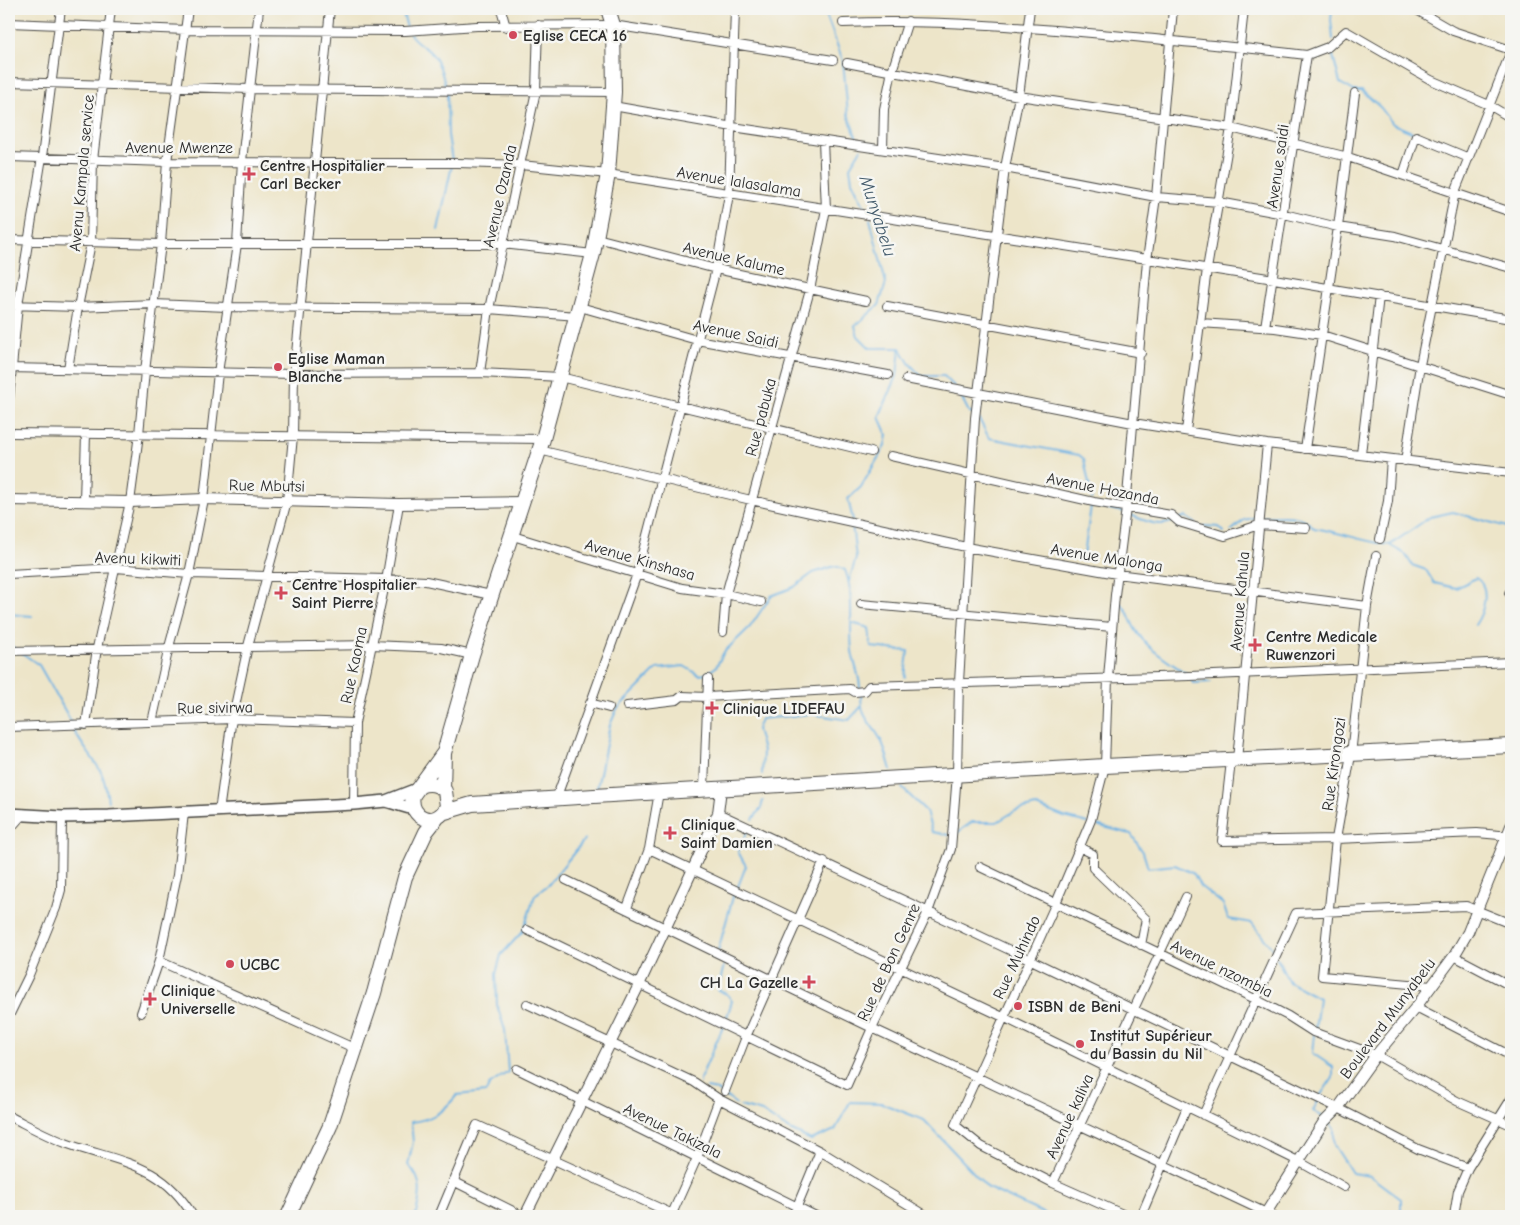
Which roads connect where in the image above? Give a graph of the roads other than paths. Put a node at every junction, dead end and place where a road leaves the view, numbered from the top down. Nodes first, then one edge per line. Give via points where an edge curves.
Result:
1 (61, 9) edge
2 (111, 9) edge
3 (188, 9) edge
4 (259, 9) edge
5 (330, 9) edge
6 (501, 9) edge
7 (608, 9) edge
8 (735, 9) edge
9 (1030, 9) edge
10 (1173, 9) edge
11 (1244, 9) edge
12 (1415, 9) edge
13 (908, 21) junction
14 (9, 23) edge
15 (843, 23) dead end
16 (60, 24) junction
17 (613, 24) junction
18 (538, 25) junction
19 (506, 26) junction
20 (109, 27) junction
21 (1029, 27) junction
22 (186, 30) junction
23 (256, 30) junction
24 (328, 30) junction
25 (1171, 41) junction
26 (734, 42) junction
27 (1240, 47) junction
28 (1511, 51) edge
29 (1307, 55) junction
30 (833, 60) dead end
31 (847, 63) dead end
32 (892, 71) junction
33 (9, 82) edge
34 (51, 84) junction
35 (103, 86) junction
36 (178, 86) junction
37 (250, 88) junction
38 (321, 90) junction
39 (536, 91) junction
40 (1355, 93) dead end
41 (1019, 96) junction
42 (614, 99) junction
43 (1489, 104) junction
44 (1163, 118) junction
45 (1511, 118) edge
46 (733, 127) junction
47 (1231, 128) junction
48 (823, 141) junction
49 (1293, 143) junction
50 (883, 149) junction
51 (1348, 156) junction
52 (9, 157) edge
53 (42, 157) junction
54 (1469, 158) junction
55 (93, 160) junction
56 (242, 161) junction
57 (167, 162) junction
58 (315, 163) junction
59 (521, 165) junction
60 (1005, 168) junction
61 (608, 174) junction
62 (1403, 175) junction
63 (1455, 192) junction
64 (729, 194) junction
65 (1156, 197) junction
66 (1219, 202) junction
67 (826, 209) junction
68 (1511, 212) edge
69 (1284, 214) junction
70 (1338, 227) junction
71 (997, 237) junction
72 (597, 238) junction
73 (9, 240) edge
74 (28, 241) junction
75 (91, 243) junction
76 (306, 243) junction
77 (161, 244) junction
78 (236, 244) junction
79 (502, 244) junction
80 (1442, 251) junction
81 (594, 254) junction
82 (1147, 260) junction
83 (1511, 268) edge
84 (716, 269) junction
85 (1207, 269) junction
86 (1274, 279) junction
87 (1329, 288) junction
88 (810, 290) junction
89 (1379, 296) junction
90 (866, 302) dead end
91 (154, 304) junction
92 (9, 305) edge
93 (18, 305) junction
94 (887, 306) dead end
95 (78, 307) junction
96 (227, 307) junction
97 (1432, 307) junction
98 (302, 308) junction
99 (489, 309) junction
100 (579, 311) junction
101 (1511, 319) edge
102 (987, 323) junction
103 (1200, 323) junction
104 (1265, 327) junction
105 (1322, 335) junction
106 (697, 340) junction
107 (1372, 351) junction
108 (1140, 353) junction
109 (790, 359) junction
110 (1420, 365) junction
111 (10, 368) edge
112 (68, 369) junction
113 (145, 371) junction
114 (218, 373) junction
115 (480, 373) junction
116 (294, 374) junction
117 (888, 375) dead end
118 (560, 377) junction
119 (906, 379) dead end
120 (978, 393) junction
121 (1511, 395) edge
122 (9, 399) edge
123 (682, 406) junction
124 (1133, 423) junction
125 (773, 428) junction
126 (1186, 431) junction
127 (9, 433) edge
128 (86, 434) junction
129 (139, 434) junction
130 (213, 436) junction
131 (293, 436) junction
132 (1267, 444) junction
133 (541, 445) junction
134 (1305, 450) junction
135 (871, 452) dead end
136 (1361, 454) junction
137 (891, 456) dead end
138 (1391, 460) junction
139 (1405, 461) junction
140 (1511, 474) edge
141 (971, 475) junction
142 (660, 479) junction
143 (204, 499) junction
144 (9, 500) edge
145 (84, 500) junction
146 (751, 500) junction
147 (287, 501) junction
148 (130, 502) junction
149 (524, 502) junction
150 (399, 504) junction
151 (1125, 512) junction
152 (1260, 519) junction
153 (1306, 528) dead end
154 (512, 536) junction
155 (1380, 539) dead end
156 (966, 547) junction
157 (1376, 556) dead end
158 (116, 568) junction
159 (9, 574) edge
160 (189, 574) junction
161 (637, 574) junction
162 (1116, 574) junction
163 (266, 576) junction
164 (385, 579) junction
165 (1254, 593) junction
166 (726, 594) junction
167 (491, 595) junction
168 (761, 602) dead end
169 (860, 604) dead end
170 (1366, 606) junction
171 (964, 614) junction
172 (1112, 627) junction
173 (723, 632) dead end
174 (372, 645) junction
175 (248, 646) junction
176 (169, 647) junction
177 (97, 648) junction
178 (15, 650) edge
179 (472, 655) junction
180 (1511, 662) edge
181 (1359, 670) junction
182 (1246, 674) junction
183 (1108, 678) junction
184 (708, 679) dead end
185 (959, 682) junction
186 (707, 697) junction
187 (590, 703) junction
188 (627, 706) dead end
189 (609, 708) dead end
190 (233, 719) junction
191 (152, 722) junction
192 (355, 723) junction
193 (86, 725) junction
194 (9, 727) edge
195 (1511, 746) edge
196 (444, 753) junction
197 (1351, 755) junction
198 (1234, 761) junction
199 (1106, 766) junction
200 (957, 774) junction
201 (419, 787) junction
202 (704, 789) junction
203 (721, 789) junction
204 (445, 792) junction
205 (658, 792) junction
206 (556, 799) junction
207 (386, 801) junction
208 (354, 804) junction
209 (472, 804) junction
210 (219, 812) junction
211 (415, 812) junction
212 (718, 812) junction
213 (184, 813) junction
214 (9, 814) edge
215 (23, 814) junction
216 (441, 815) junction
217 (62, 817) junction
218 (9, 830) edge
219 (1510, 832) edge
220 (1336, 840) junction
221 (1079, 847) junction
222 (418, 848) junction
223 (648, 849) junction
224 (824, 861) junction
225 (980, 867) dead end
226 (693, 869) junction
227 (566, 880) dead end
228 (1186, 897) dead end
229 (1056, 903) junction
230 (626, 908) junction
231 (1330, 910) junction
232 (1477, 910) junction
233 (928, 912) junction
234 (799, 920) junction
235 (1511, 924) edge
236 (665, 927) junction
237 (527, 930) dead end
238 (1141, 945) junction
239 (1159, 953) junction
240 (1454, 956) junction
241 (1031, 960) junction
242 (159, 962) junction
243 (900, 968) junction
244 (772, 978) junction
245 (639, 985) junction
246 (1431, 986) junction
247 (1511, 986) edge
248 (1255, 999) junction
249 (527, 1004) dead end
250 (1416, 1006) junction
251 (1132, 1010) junction
252 (141, 1013) dead end
253 (9, 1016) edge
254 (1003, 1017) junction
255 (872, 1028) junction
256 (746, 1037) junction
257 (610, 1043) junction
258 (356, 1049) junction
259 (1376, 1055) junction
260 (1511, 1056) edge
261 (1229, 1057) junction
262 (517, 1068) dead end
263 (1106, 1069) junction
264 (976, 1076) junction
265 (725, 1091) dead end
266 (719, 1099) junction
267 (1511, 1099) edge
268 (582, 1101) junction
269 (1187, 1107) junction
270 (1338, 1108) junction
271 (1203, 1115) junction
272 (9, 1116) edge
273 (1498, 1118) junction
274 (1511, 1125) edge
275 (1080, 1127) junction
276 (820, 1152) junction
277 (553, 1158) junction
278 (696, 1158) junction
279 (1298, 1161) junction
280 (1162, 1164) junction
281 (1468, 1168) junction
282 (453, 1181) junction
283 (1053, 1183) junction
284 (1344, 1187) dead end
285 (797, 1206) junction
286 (673, 1215) edge
287 (1268, 1215) edge
288 (193, 1216) edge
289 (288, 1216) edge
290 (439, 1216) edge
291 (524, 1216) edge
292 (793, 1216) edge
293 (816, 1216) edge
294 (927, 1216) edge
295 (1127, 1216) edge
296 (1141, 1216) edge
297 (1454, 1216) edge

1 - 16 street
2 - 20 street, Avenu Kampala service
3 - 22 street
4 - 23 street
5 - 24 street
6 - 19 street
7 - 17 highway
8 - 26 street
9 - 21 street, Rue de Bon Genre
10 - 25 street, Rue Muhindo
11 - 27 street
12 - 28 street via 1452,31
13 - 15 street
13 - 21 street
13 - 32 street
14 - 16 street
16 - 20 street
16 - 34 street
17 - 18 street
17 - 26 street
17 - 42 highway
18 - 19 street
18 - 39 street, Avenue Ozanda
19 - 24 street via 408,31
20 - 22 street
20 - 35 street, Avenu Kampala service
21 - 25 street
21 - 41 street, Rue de Bon Genre
22 - 23 street
22 - 36 street
23 - 24 street
23 - 37 street
24 - 38 street
25 - 27 street
25 - 44 street, Rue Muhindo
26 - 30 street
26 - 46 street
27 - 29 street
27 - 47 street
28 - 43 street
29 - 43 street via 1328,47 1346,31 1431,80
29 - 49 street, Avenue saidi
31 - 32 street
32 - 41 street
32 - 50 street via 884,109
33 - 34 street
34 - 35 street
34 - 53 street
35 - 36 street
35 - 55 street, Avenu Kampala service
36 - 37 street
36 - 57 street
37 - 38 street
37 - 56 street
38 - 39 street
38 - 58 street
39 - 42 street
39 - 59 street, Avenue Ozanda
40 - 51 street
41 - 44 street
41 - 60 street, Rue de Bon Genre
42 - 46 street
42 - 61 highway
43 - 45 street
43 - 54 street
44 - 47 street
44 - 65 street, Rue Muhindo
46 - 48 street
46 - 64 street
47 - 49 street
47 - 66 street
48 - 50 street
48 - 67 street, Rue pabuka
49 - 51 street
49 - 69 street, Avenue saidi
50 - 60 street
51 - 62 street
51 - 70 street
52 - 53 street, Avenue Mwenze
53 - 55 street, Avenue Mwenze
53 - 74 street
54 - 62 street via 1416,136
54 - 63 street
55 - 57 street, Avenue Mwenze
55 - 75 street, Avenu Kampala service
56 - 57 street, Avenue Mwenze
56 - 58 street, Avenue Mwenze
56 - 78 street
57 - 77 street
58 - 59 street, Avenue Mwenze
58 - 76 street
59 - 61 street, Avenue lalasalama
59 - 79 street, Avenue Ozanda
60 - 65 street
60 - 71 street, Rue de Bon Genre
61 - 64 street, Avenue lalasalama
61 - 72 highway
62 - 63 street
63 - 68 street
63 - 80 street
64 - 67 street, Avenue lalasalama
64 - 84 street
65 - 66 street
65 - 82 street, Rue Muhindo
66 - 69 street
66 - 85 street
67 - 71 street, Avenue lalasalama
67 - 88 street, Rue pabuka
69 - 70 street
69 - 86 street, Avenue saidi
70 - 80 street via 1395,236
70 - 87 street
71 - 82 street, Avenue lalasalama
71 - 102 street, Rue de Bon Genre
72 - 81 highway
72 - 84 street, Avenue Kalume
73 - 74 street
74 - 75 street
74 - 93 street
75 - 77 street
75 - 95 street, Avenu Kampala service
76 - 78 street
76 - 79 street
76 - 98 street
77 - 78 street
77 - 91 street
78 - 96 street
79 - 81 street
79 - 99 street, Avenue Ozanda
80 - 83 street
80 - 97 street
81 - 100 highway
82 - 85 street, Avenue lalasalama
82 - 108 street, Rue Muhindo
84 - 88 street, Avenue Kalume
84 - 106 street
85 - 86 street, Avenue lalasalama
85 - 103 street
86 - 87 street, Avenue lalasalama
86 - 104 street, Avenue saidi
87 - 89 street, Avenue lalasalama
87 - 105 street
88 - 90 street, Avenue Kalume
88 - 109 street, Rue pabuka
89 - 97 street, Avenue lalasalama
89 - 107 street
91 - 95 street, Avenue Saidi
91 - 96 street, Avenue Saidi
91 - 113 street
92 - 93 street, Avenue Saidi
93 - 95 street, Avenue Saidi
93 - 111 street
94 - 102 street
95 - 112 street, Avenu Kampala service
96 - 98 street, Avenue Saidi
96 - 114 street
97 - 101 street, Avenue lalasalama
97 - 110 street
98 - 99 street, Avenue Saidi
98 - 116 street
99 - 100 street, Avenue Saidi
99 - 115 street, Avenue Ozanda
100 - 106 street, Avenue Saidi
100 - 118 highway
102 - 108 street
102 - 120 street, Rue de Bon Genre
103 - 104 street
103 - 126 street
104 - 105 street
105 - 107 street
105 - 134 street
106 - 109 street, Avenue Saidi
106 - 123 street
107 - 110 street
107 - 136 street
108 - 124 street, Rue Muhindo
109 - 117 street, Avenue Saidi
109 - 125 street, Rue pabuka
110 - 121 street
110 - 139 street
111 - 112 street
111 - 122 street
112 - 113 street
113 - 114 street
113 - 129 street
114 - 116 street
114 - 130 street
115 - 116 street
115 - 118 street
116 - 131 street
118 - 123 street
118 - 133 highway
119 - 120 street
120 - 124 street
120 - 141 street, Rue de Bon Genre
123 - 125 street
123 - 142 street
124 - 126 street
124 - 151 street, Rue Muhindo
125 - 135 street
125 - 146 street, Rue pabuka
126 - 132 street
127 - 128 street, Avenue Malonga
128 - 129 street, Avenue Malonga
128 - 145 street
129 - 130 street, Avenue Malonga
129 - 148 street
130 - 131 street, Avenue Malonga
130 - 143 street
131 - 133 street, Avenue Malonga
131 - 147 street
132 - 134 street
132 - 152 street, Avenue Kahula
133 - 142 street, Avenue Malonga
133 - 149 highway
134 - 136 street
136 - 138 street
137 - 141 street, Avenue Hozanda
138 - 139 street
138 - 155 street via 1388,501
139 - 140 street
141 - 151 street, Avenue Hozanda
141 - 156 street, Rue de Bon Genre
142 - 146 street, Avenue Malonga
142 - 161 street
143 - 147 street, Rue Mbutsi
143 - 148 street, Rue Mbutsi
143 - 160 street
144 - 145 street, Rue Mbutsi
145 - 148 street, Rue Mbutsi
146 - 156 street, Avenue Malonga
146 - 166 street, Rue pabuka
147 - 150 street, Rue Mbutsi
147 - 163 street
148 - 158 street
149 - 150 street, Rue Mbutsi
149 - 154 highway
150 - 164 street, Rue Kaoma
151 - 152 street, Avenue Hozanda via 1171,515 1179,522 1225,536
151 - 162 street, Rue Muhindo
152 - 153 street, Avenue Hozanda
152 - 165 street, Avenue Kahula
154 - 161 street, Avenue Kinshasa
154 - 167 highway
156 - 162 street, Avenue Malonga
156 - 171 street, Rue de Bon Genre
157 - 170 street, Rue Kirongozi
158 - 159 street, Avenu kikwiti
158 - 160 street, Avenu kikwiti
158 - 177 street
160 - 163 street, Avenu kikwiti
160 - 176 street
161 - 166 street, Avenue Kinshasa via 682,588
161 - 187 street
162 - 165 street, Avenue Malonga
162 - 172 street, Rue Muhindo
163 - 164 street, Avenu kikwiti
163 - 175 street
164 - 167 street, Avenu kikwiti via 426,581
164 - 174 street, Rue Kaoma
165 - 170 street, Avenue Malonga
165 - 182 street, Avenue Kahula
166 - 168 street, Avenue Kinshasa
166 - 173 street, Rue pabuka
167 - 179 highway
169 - 171 street
170 - 181 street, Rue Kirongozi
171 - 172 street
171 - 185 street, Rue de Bon Genre
172 - 183 street, Rue Muhindo
174 - 175 street
174 - 179 street via 441,648
174 - 192 street, Rue Kaoma
175 - 176 street
175 - 190 street
176 - 177 street
176 - 191 street
177 - 178 street
177 - 193 street
179 - 196 highway
180 - 181 street
181 - 182 street
181 - 197 street, Rue Kirongozi
182 - 183 street
182 - 198 street, Avenue Kahula
183 - 185 street
183 - 199 street, Rue Muhindo
184 - 186 street
185 - 186 street via 869,686 865,691 855,692 850,689
185 - 200 street, Rue de Bon Genre
186 - 188 street via 682,696 677,700
186 - 202 street
187 - 189 street
187 - 206 street
190 - 191 street, Rue sivirwa
190 - 192 street, Rue sivirwa
190 - 210 street
191 - 193 street, Rue sivirwa
192 - 208 street, Rue Kaoma
193 - 194 street, Rue sivirwa
195 - 197 highway
196 - 201 highway
196 - 204 highway
197 - 198 highway
197 - 220 street, Rue Kirongozi
198 - 199 highway
198 - 220 street, Avenue Kahula via 1222,841
199 - 200 highway
199 - 221 street, Rue Muhindo
200 - 203 highway
200 - 233 street, Rue de Bon Genre via 952,849
201 - 204 highway via 431,784
201 - 207 main road
201 - 211 highway via 411,802
202 - 203 highway
202 - 205 highway
203 - 212 street
204 - 209 highway
204 - 216 highway via 448,800
205 - 206 highway
205 - 223 street
206 - 209 highway
207 - 208 main road
207 - 211 main road
208 - 210 main road
209 - 216 highway
210 - 213 main road
211 - 216 highway via 430,820
211 - 222 highway
212 - 224 street
212 - 226 street
213 - 217 main road
213 - 242 street via 177,875
214 - 215 main road
215 - 217 main road
215 - 218 street
216 - 222 highway
217 - 253 street via 61,890 29,975
219 - 220 street
219 - 232 street, Boulevard Munyabelu
220 - 231 street, Rue Kirongozi
221 - 229 street, Rue Muhindo
221 - 238 street via 1093,854 1093,868 1146,918
222 - 258 highway via 405,878 381,971
223 - 226 street
223 - 230 street
224 - 233 street
224 - 234 street
225 - 229 street, Avenue nzombia
226 - 234 street
226 - 236 street
227 - 230 street
228 - 239 street, Avenue kaliva
229 - 238 street, Avenue nzombia
229 - 241 street, Rue Muhindo
230 - 236 street
231 - 232 street via 1466,906
231 - 246 street, Rue Kirongozi via 1322,976
231 - 248 street via 1296,913
232 - 235 street
232 - 240 street, Boulevard Munyabelu
233 - 241 street
233 - 243 street, Rue de Bon Genre
234 - 243 street
234 - 244 street
236 - 244 street
236 - 245 street
237 - 245 street
238 - 239 street, Avenue nzombia
239 - 248 street, Avenue nzombia
239 - 251 street, Avenue kaliva
240 - 246 street, Boulevard Munyabelu
240 - 247 street
241 - 251 street
241 - 254 street, Rue Muhindo
242 - 252 street
242 - 258 street
243 - 254 street
243 - 255 street, Rue de Bon Genre
244 - 255 street
244 - 256 street
245 - 256 street
245 - 257 street
246 - 250 street, Boulevard Munyabelu
248 - 259 street, Avenue nzombia via 1316,1033
248 - 261 street
249 - 257 street
250 - 259 street, Boulevard Munyabelu
250 - 260 street
251 - 261 street
251 - 263 street, Avenue kaliva
254 - 263 street
254 - 264 street, Rue Muhindo
255 - 256 street, Rue de Bon Genre via 847,1085
255 - 264 street
256 - 265 street
257 - 266 street via 694,1082
257 - 268 street
258 - 289 highway via 330,1126
259 - 270 street, Boulevard Munyabelu
259 - 273 street, Avenue nzombia via 1457,1101
261 - 270 street
261 - 271 street
262 - 268 street, Avenue Takizala
263 - 269 street
263 - 275 street, Avenue kaliva
264 - 275 street
264 - 283 street, Rue Muhindo via 955,1124 981,1146
266 - 276 street
266 - 278 street
267 - 273 street
268 - 277 street
268 - 278 street, Avenue Takizala
269 - 271 street
269 - 280 street
270 - 279 street, Boulevard Munyabelu
270 - 281 street via 1418,1149
271 - 279 street
272 - 288 street via 70,1145 147,1169 172,1189
273 - 274 street, Avenue nzombia
273 - 281 street
275 - 280 street
275 - 283 street, Avenue kaliva
276 - 285 street
276 - 294 street
277 - 282 street via 477,1125
277 - 286 street
277 - 291 street
278 - 285 street, Avenue Takizala
278 - 286 street
279 - 284 street
279 - 287 street, Boulevard Munyabelu
280 - 287 street
280 - 296 street
281 - 297 street via 1458,1191
282 - 290 street
282 - 291 street
283 - 295 street
285 - 292 street
285 - 293 street, Avenue Takizala

